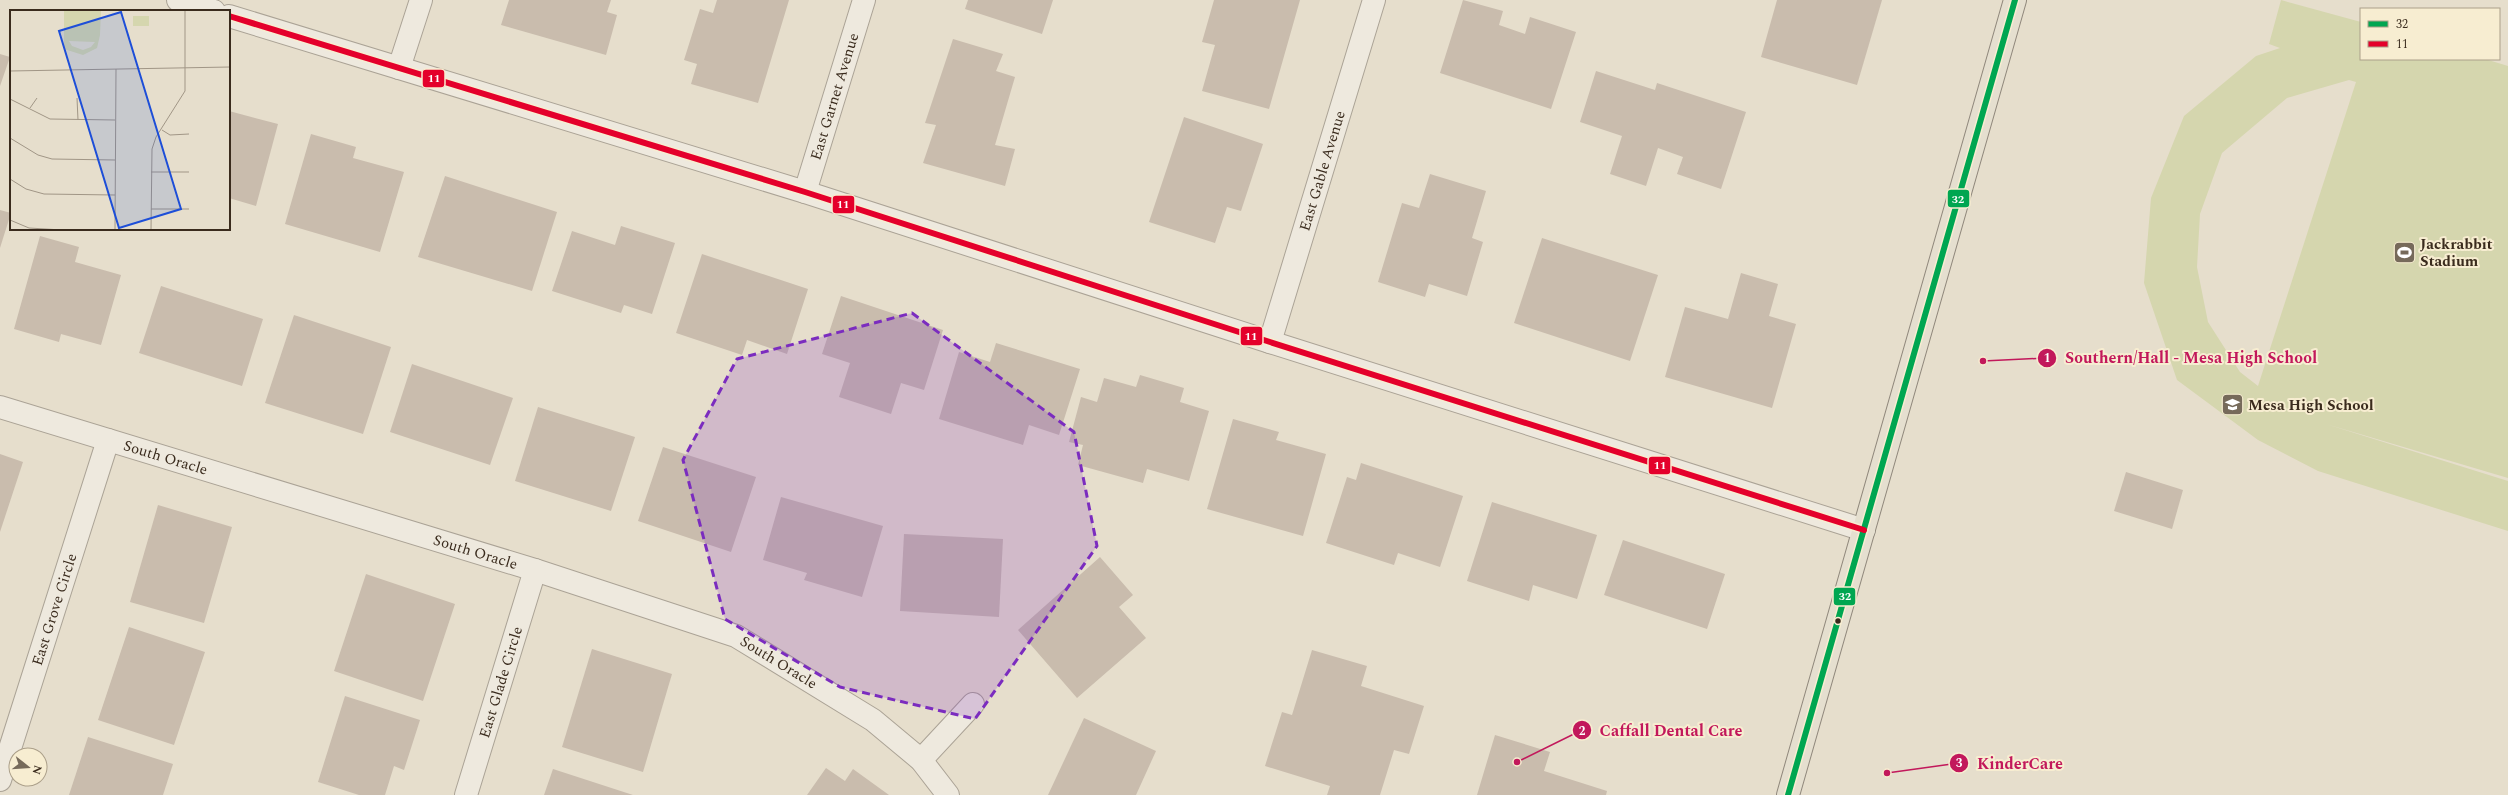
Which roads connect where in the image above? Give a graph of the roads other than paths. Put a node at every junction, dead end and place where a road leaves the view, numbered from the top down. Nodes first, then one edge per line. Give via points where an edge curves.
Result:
1 (178, 0) edge
2 (421, 0) edge
3 (864, 0) edge
4 (1374, 0) edge
5 (2015, 0) edge
6 (211, 10) edge
7 (230, 16) edge
8 (399, 68) junction
9 (805, 192) junction
10 (1270, 342) junction
11 (0, 406) edge
12 (108, 440) junction
13 (1864, 530) junction
14 (535, 570) junction
15 (973, 704) dead end
16 (921, 760) junction
17 (0, 780) edge
18 (466, 795) edge
19 (948, 795) edge
20 (1788, 795) edge

1 - 6 street
2 - 8 street
3 - 9 street, East Garnet Avenue
4 - 10 street, East Gable Avenue
5 - 13 main road
7 - 8 street
8 - 9 street
9 - 10 street
10 - 13 street
11 - 12 street, South Oracle
12 - 14 street, South Oracle
12 - 17 street, East Grove Circle
13 - 20 main road
14 - 16 street, South Oracle via 736,636 873,720
14 - 18 street, East Glade Circle
15 - 16 street
16 - 19 street, South Oracle

